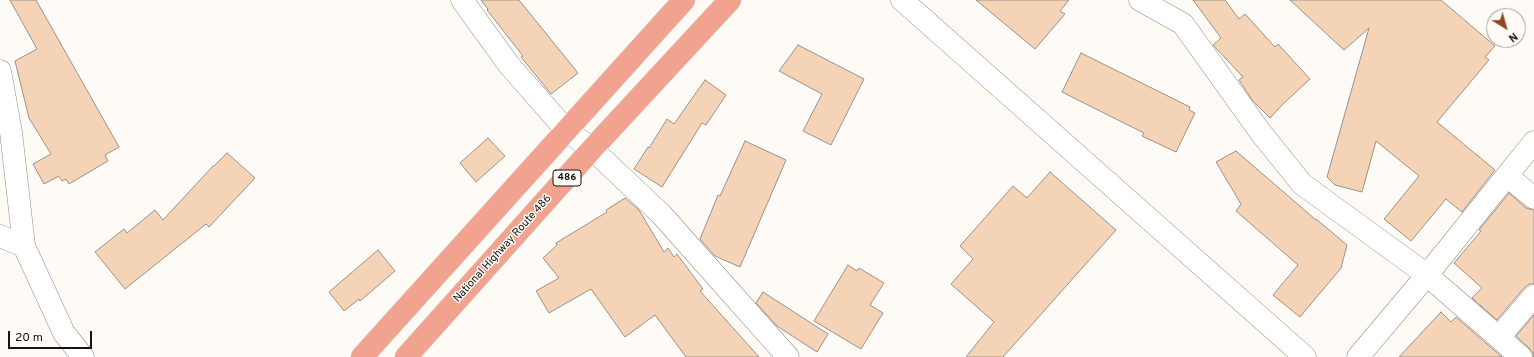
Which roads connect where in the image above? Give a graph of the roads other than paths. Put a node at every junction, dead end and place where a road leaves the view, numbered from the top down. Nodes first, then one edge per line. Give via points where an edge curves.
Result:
1 (462, 0) edge
2 (684, 0) edge
3 (730, 0) edge
4 (902, 0) edge
5 (1140, 0) edge
6 (0, 70) edge
7 (566, 130) junction
8 (1534, 142) edge
9 (592, 149) junction
10 (1507, 176) junction
11 (1534, 198) edge
12 (0, 236) edge
13 (24, 246) junction
14 (1426, 275) junction
15 (1534, 296) edge
16 (1500, 337) junction
17 (783, 356) edge
18 (83, 357) edge
19 (362, 357) edge
20 (406, 357) edge
21 (1305, 357) edge
22 (1358, 357) edge
23 (1522, 357) edge

1 - 7 street via 509,65
2 - 7 highway
3 - 9 highway, National Highway Route 486 / 486
4 - 21 street
5 - 14 street via 1184,24 1261,133 1302,184
6 - 13 street via 11,132
7 - 9 street
7 - 19 highway
8 - 10 street
9 - 17 street via 661,214
9 - 20 highway, National Highway Route 486 / 486
10 - 11 street
10 - 14 street
12 - 13 street
13 - 18 street via 64,333
14 - 16 street
14 - 22 street
15 - 16 street
16 - 23 street

